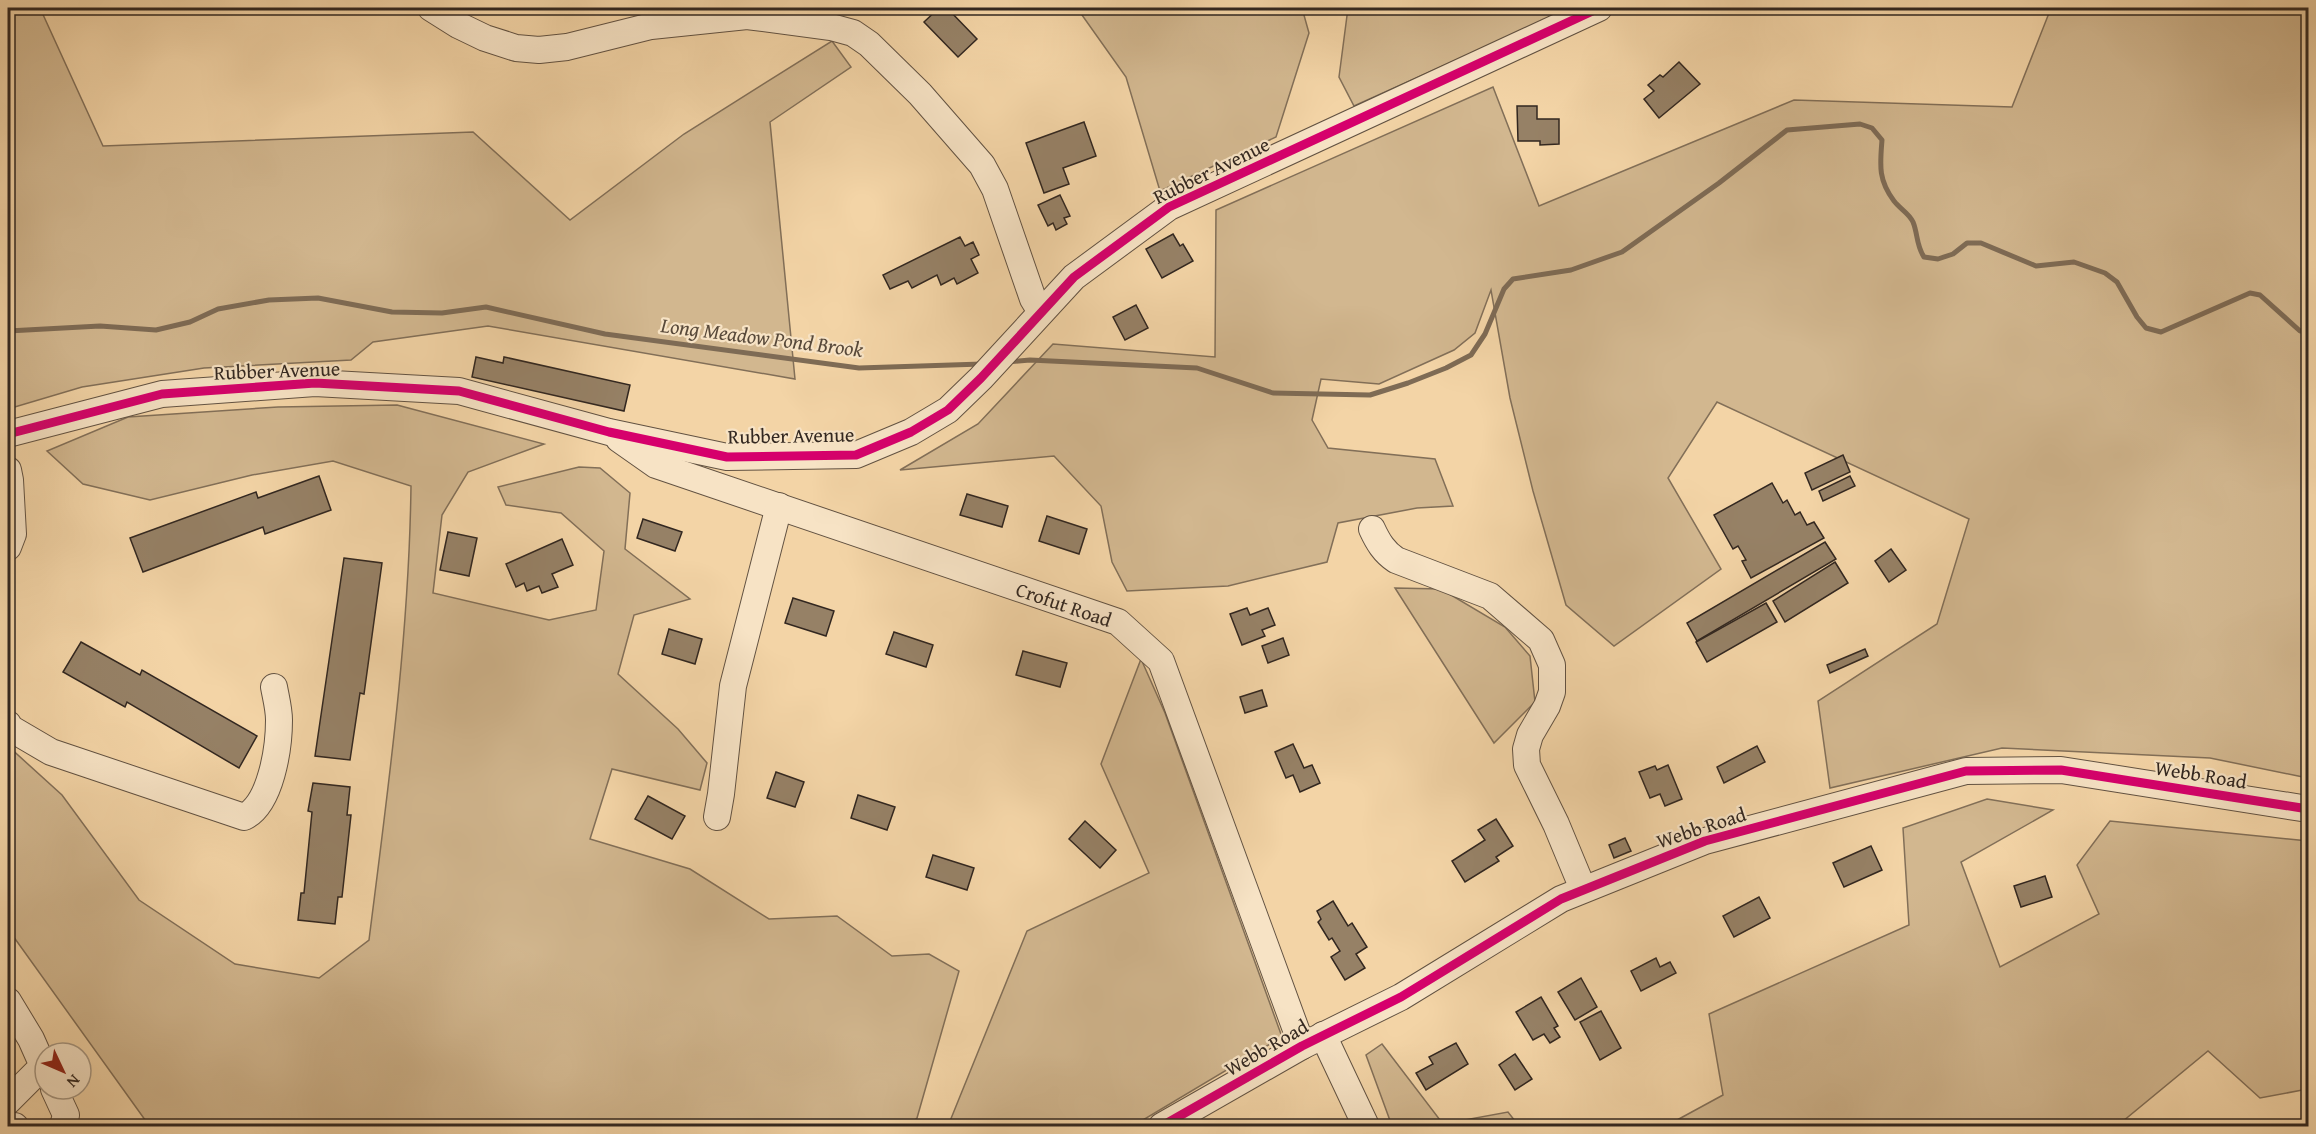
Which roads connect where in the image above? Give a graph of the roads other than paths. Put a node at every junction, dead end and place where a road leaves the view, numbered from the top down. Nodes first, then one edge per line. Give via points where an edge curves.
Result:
1 (431, 8) edge
2 (1599, 8) edge
3 (1041, 312) junction
4 (609, 432) junction
5 (8, 434) edge
6 (8, 470) edge
7 (779, 506) junction
8 (1372, 529) dead end
9 (8, 547) edge
10 (274, 687) dead end
11 (8, 724) edge
12 (2308, 809) edge
13 (717, 817) dead end
14 (1583, 889) junction
15 (8, 1001) edge
16 (1313, 1040) junction
17 (33, 1044) edge
18 (33, 1084) edge
19 (8, 1101) edge
20 (59, 1101) edge
21 (8, 1125) edge
22 (15, 1126) edge
23 (63, 1126) edge
24 (1162, 1126) edge
25 (1366, 1126) edge

1 - 3 street via 485,38 516,48 539,50 567,48 651,26 747,16 853,33 920,94 982,165 995,189
2 - 3 street, Rubber Avenue via 1169,207 1074,278
3 - 4 street, Rubber Avenue via 948,410 911,432 856,456 727,457
4 - 5 street, Rubber Avenue via 459,391 315,383 162,394
4 - 7 street, Crofut Road via 656,465
6 - 9 street via 13,534
7 - 13 street via 733,686
7 - 16 street, Crofut Road via 1118,622 1161,661
8 - 14 street via 1379,543 1396,560 1490,596 1540,640 1552,665 1552,692 1530,735 1527,765
10 - 11 street via 279,719 270,783 254,812 244,817 51,752
12 - 14 street, Webb Road via 2061,770 1966,771 1705,841
14 - 16 street, Webb Road via 1401,997
15 - 17 street
16 - 24 street, Webb Road
16 - 25 street, Crofut Road
18 - 19 street
20 - 23 street via 66,1115
21 - 22 street

